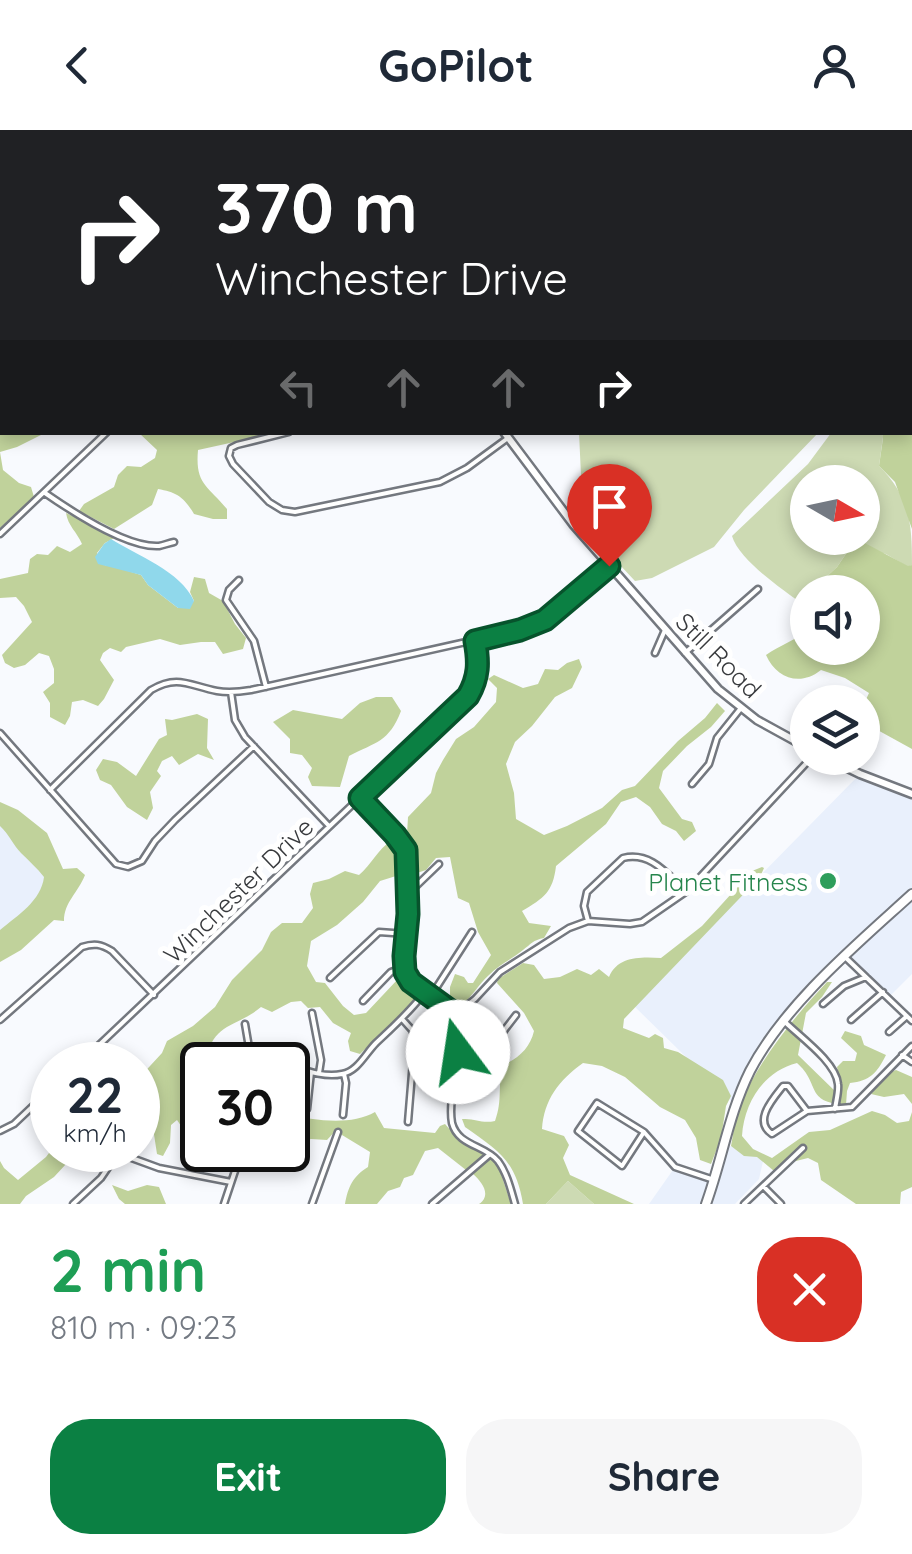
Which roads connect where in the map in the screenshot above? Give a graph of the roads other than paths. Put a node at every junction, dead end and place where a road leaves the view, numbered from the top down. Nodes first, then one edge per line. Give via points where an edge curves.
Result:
1 (104, 435) edge
2 (278, 435) edge
3 (506, 435) edge
4 (45, 493) junction
5 (0, 534) edge
6 (174, 542) dead end
7 (609, 566) junction
8 (239, 580) dead end
9 (758, 589) dead end
10 (665, 630) junction
11 (475, 641) junction
12 (655, 653) dead end
13 (685, 653) junction
14 (266, 687) junction
15 (231, 692) junction
16 (741, 708) junction
17 (0, 733) edge
18 (790, 737) edge
19 (254, 746) junction
20 (794, 775) edge
21 (863, 775) edge
22 (692, 784) dead end
23 (50, 790) junction
24 (912, 794) edge
25 (360, 798) junction
26 (329, 826) junction
27 (439, 864) dead end
28 (408, 890) junction
29 (687, 892) junction
30 (912, 894) edge
31 (588, 921) junction
32 (472, 932) dead end
33 (407, 934) junction
34 (845, 957) junction
35 (404, 966) junction
36 (866, 977) junction
37 (330, 978) dead end
38 (883, 992) junction
39 (428, 994) junction
40 (154, 995) junction
41 (363, 1000) dead end
42 (823, 1004) dead end
43 (312, 1013) dead end
44 (455, 1014) junction
45 (516, 1015) dead end
46 (910, 1019) edge
47 (0, 1020) edge
48 (403, 1020) junction
49 (851, 1020) dead end
50 (784, 1021) junction
51 (245, 1024) dead end
52 (890, 1032) dead end
53 (103, 1042) edge
54 (248, 1042) edge
55 (912, 1046) edge
56 (458, 1052) junction
57 (902, 1056) junction
58 (912, 1062) edge
59 (311, 1072) joint
60 (318, 1074) junction
61 (344, 1074) junction
62 (310, 1084) edge
63 (30, 1109) edge
64 (834, 1109) junction
65 (808, 1111) junction
66 (343, 1114) dead end
67 (408, 1122) dead end
68 (0, 1131) edge
69 (338, 1132) dead end
70 (644, 1132) junction
71 (803, 1148) dead end
72 (490, 1154) junction
73 (160, 1168) edge
74 (106, 1172) edge
75 (234, 1172) edge
76 (714, 1180) junction
77 (231, 1182) junction
78 (763, 1186) junction
79 (76, 1203) edge
80 (224, 1204) edge
81 (312, 1204) edge
82 (432, 1204) edge
83 (516, 1204) edge
84 (706, 1204) edge
85 (744, 1204) edge
86 (781, 1204) edge

1 - 4 street
2 - 3 street via 230,452 233,464 270,502 295,512 452,478
3 - 7 main road, Still Road
4 - 5 street
4 - 6 street via 73,514 132,540
7 - 10 main road, Still Road
7 - 11 street via 545,620
8 - 14 street via 226,600 254,641
9 - 13 street
10 - 12 street
10 - 13 main road, Still Road
11 - 14 street
11 - 25 street, Winchester Drive via 478,673 468,696
13 - 16 main road, Still Road
14 - 15 street
15 - 19 street via 235,720
15 - 23 street via 182,681 160,685
16 - 18 main road, Still Road
16 - 22 street
17 - 23 street
19 - 23 street via 128,867 116,864
19 - 26 street
20 - 29 street
21 - 24 main road
25 - 26 street, Winchester Drive
25 - 28 street via 404,846
26 - 40 street, Winchester Drive
27 - 28 street
28 - 33 street
29 - 31 street via 642,922
29 - 31 street via 647,858 624,858 586,892
30 - 34 main road
31 - 44 street via 500,972
32 - 39 street
33 - 35 street
33 - 37 street via 379,932
34 - 36 street
34 - 50 main road
35 - 39 street via 411,982
35 - 41 street
36 - 38 street
36 - 42 street
38 - 46 street
38 - 49 street
39 - 44 street
39 - 48 street
40 - 47 street via 112,951 90,944
40 - 53 street, Winchester Drive
43 - 60 street
44 - 56 street
45 - 56 street via 483,1053
46 - 52 street
48 - 61 street
48 - 67 street via 415,1037
50 - 64 street via 832,1069 838,1084
50 - 76 main road via 741,1091
51 - 54 street
55 - 57 street
56 - 72 street via 453,1126 464,1141
57 - 58 street
57 - 64 street via 852,1107
59 - 60 street
59 - 62 street
60 - 61 street
61 - 66 street
63 - 68 street
64 - 65 street
65 - 65 street via 783,1086 763,1126 776,1132
69 - 81 street
70 - 70 street via 622,1166 578,1132 598,1103
70 - 76 street via 675,1167
71 - 78 street
72 - 82 street
72 - 83 street
73 - 77 street
74 - 79 street
75 - 77 street
76 - 84 main road
77 - 80 street
78 - 85 street
78 - 86 street

